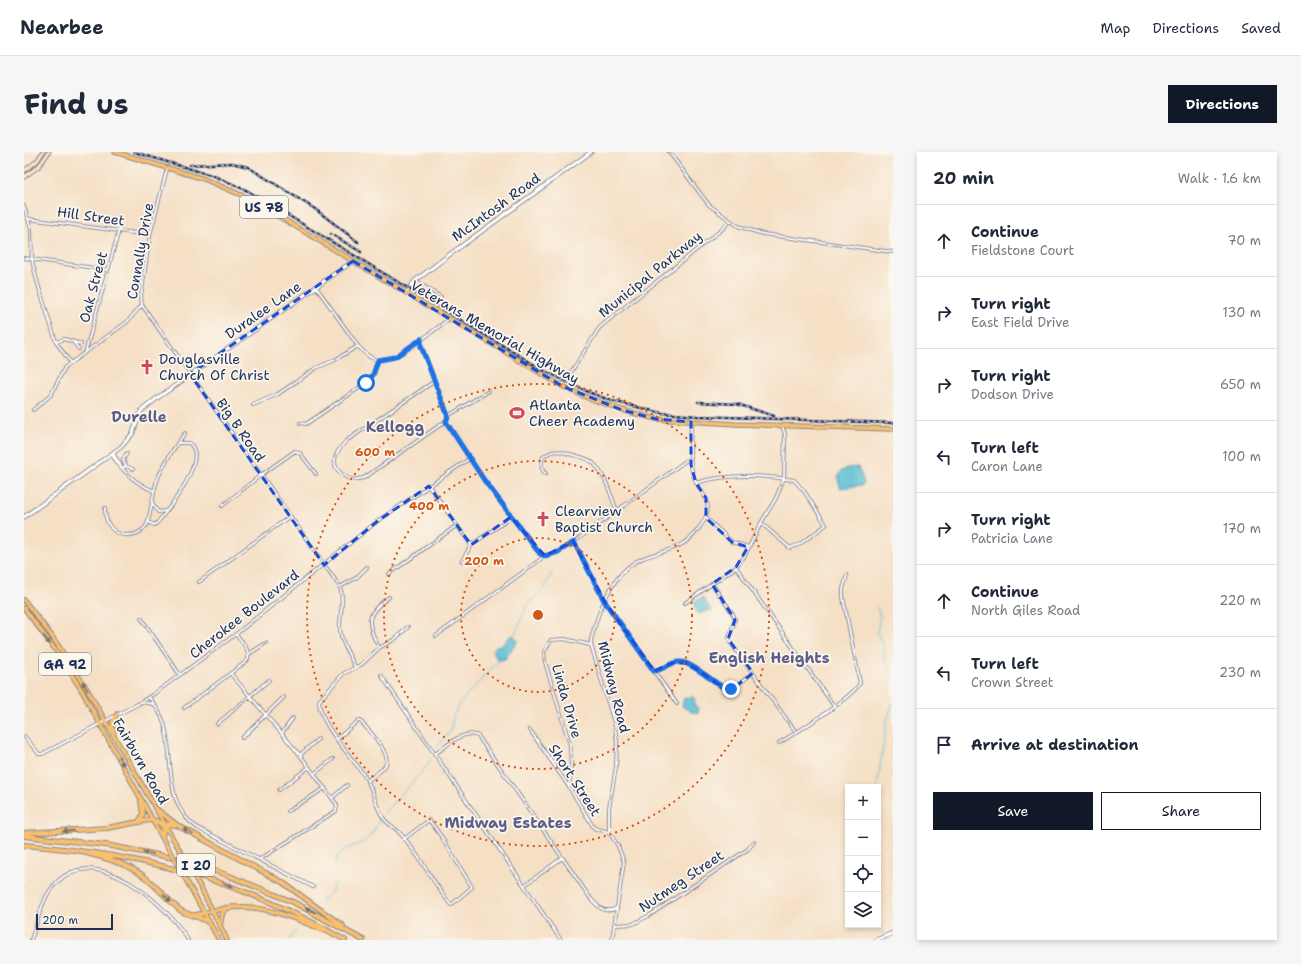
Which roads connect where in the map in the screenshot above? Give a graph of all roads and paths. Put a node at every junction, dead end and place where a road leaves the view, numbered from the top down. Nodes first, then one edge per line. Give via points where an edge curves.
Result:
1 (43, 152) edge
2 (49, 152) edge
3 (115, 152) edge
4 (591, 152) edge
5 (669, 152) edge
6 (167, 168) junction
7 (24, 171) edge
8 (24, 177) edge
9 (24, 206) edge
10 (28, 219) junction
11 (730, 221) junction
12 (119, 230) junction
13 (150, 235) junction
14 (893, 252) edge
15 (24, 258) edge
16 (32, 260) junction
17 (354, 261) junction
18 (108, 270) junction
19 (415, 281) junction
20 (316, 287) junction
21 (406, 293) junction
22 (441, 297) dead end
23 (142, 305) junction
24 (449, 319) junction
25 (421, 339) junction
26 (56, 342) junction
27 (73, 342) junction
28 (81, 344) dead end
29 (358, 346) junction
30 (79, 349) dead end
31 (86, 350) junction
32 (378, 360) junction
33 (70, 362) junction
34 (190, 374) junction
35 (435, 381) junction
36 (562, 386) junction
37 (489, 391) dead end
38 (253, 405) dead end
39 (33, 410) dead end
40 (448, 416) junction
41 (446, 422) junction
42 (691, 422) junction
43 (300, 423) dead end
44 (781, 425) junction
45 (893, 429) edge
46 (185, 433) dead end
47 (178, 443) junction
48 (127, 453) dead end
49 (112, 454) junction
50 (691, 457) junction
51 (469, 459) junction
52 (126, 466) junction
53 (122, 468) junction
54 (133, 469) dead end
55 (316, 474) dead end
56 (546, 474) dead end
57 (260, 475) junction
58 (784, 478) junction
59 (696, 484) junction
60 (429, 486) junction
61 (154, 491) junction
62 (151, 502) junction
63 (222, 506) dead end
64 (105, 508) dead end
65 (168, 511) junction
66 (617, 511) junction
67 (24, 517) edge
68 (289, 517) junction
69 (512, 517) junction
70 (706, 518) junction
71 (148, 522) junction
72 (761, 523) junction
73 (456, 526) junction
74 (574, 542) junction
75 (471, 545) junction
76 (748, 547) junction
77 (545, 556) junction
78 (462, 561) dead end
79 (324, 565) junction
80 (367, 567) dead end
81 (736, 567) junction
82 (389, 574) dead end
83 (847, 575) dead end
84 (199, 582) dead end
85 (712, 584) junction
86 (340, 587) junction
87 (389, 597) dead end
88 (24, 600) edge
89 (605, 602) junction
90 (685, 603) dead end
91 (24, 608) edge
92 (140, 618) dead end
93 (408, 627) dead end
94 (236, 634) junction
95 (436, 636) dead end
96 (266, 643) dead end
97 (591, 645) junction
98 (379, 648) junction
99 (249, 654) junction
100 (356, 667) junction
101 (654, 671) junction
102 (752, 673) junction
103 (231, 674) junction
104 (180, 675) junction
105 (381, 675) dead end
106 (269, 680) dead end
107 (154, 693) junction
108 (149, 697) junction
109 (249, 697) junction
110 (284, 698) dead end
111 (141, 702) junction
112 (153, 702) junction
113 (678, 704) dead end
114 (156, 706) junction
115 (834, 706) junction
116 (184, 708) dead end
117 (117, 714) junction
118 (266, 715) junction
119 (293, 718) dead end
120 (104, 721) junction
121 (100, 723) junction
122 (217, 724) dead end
123 (530, 730) dead end
124 (796, 733) junction
125 (282, 734) junction
126 (24, 736) edge
127 (242, 738) dead end
128 (114, 739) junction
129 (318, 739) dead end
130 (337, 739) junction
131 (779, 743) dead end
132 (435, 754) junction
133 (300, 755) junction
134 (333, 759) dead end
135 (309, 767) junction
136 (314, 774) junction
137 (368, 780) junction
138 (348, 785) dead end
139 (569, 787) junction
140 (325, 788) junction
141 (279, 790) dead end
142 (332, 798) junction
143 (142, 801) junction
144 (156, 809) junction
145 (288, 811) dead end
146 (152, 820) junction
147 (139, 822) junction
148 (177, 825) junction
149 (165, 827) junction
150 (609, 832) junction
151 (24, 833) edge
152 (24, 836) edge
153 (162, 836) junction
154 (404, 839) junction
155 (754, 842) dead end
156 (24, 845) edge
157 (68, 848) junction
158 (562, 858) junction
159 (259, 859) junction
160 (524, 885) junction
161 (313, 887) dead end
162 (226, 908) junction
163 (617, 908) junction
164 (213, 911) junction
165 (204, 912) junction
166 (195, 915) junction
167 (210, 924) junction
168 (220, 925) junction
169 (615, 925) junction
170 (893, 933) edge
171 (356, 936) junction
172 (31, 940) edge
173 (188, 940) edge
174 (219, 940) edge
175 (227, 940) edge
176 (345, 940) edge
177 (363, 940) edge
178 (561, 940) edge
179 (612, 940) edge
180 (876, 940) edge

1 - 7 main road via 37,161
2 - 8 main road via 39,166
3 - 6 main road, Veterans Memorial Highway / US 78
4 - 19 street, McIntosh Road
5 - 11 street via 710,205
6 - 13 street, Connally Drive
6 - 17 main road, Veterans Memorial Highway / US 78 via 241,194
9 - 10 street
10 - 12 street, Hill Street
10 - 16 street
11 - 14 street via 762,234
11 - 36 street, Municipal Parkway via 600,327
12 - 13 street, Hill Street
12 - 18 street, Oak Street
13 - 23 street, Connally Drive via 141,296
15 - 16 street
16 - 18 street
16 - 26 street
17 - 20 street, Duralee Lane
17 - 21 main road, Veterans Memorial Highway / US 78
18 - 31 street, Oak Street
19 - 21 street, McIntosh Road
19 - 22 street
20 - 29 street
20 - 34 street, Duralee Lane
21 - 24 main road, Veterans Memorial Highway / US 78
23 - 31 street, Connally Drive via 127,322
23 - 34 street, Big B Road
24 - 25 street
24 - 36 main road, Veterans Memorial Highway / US 78
25 - 32 street via 395,357
25 - 35 street via 421,346
26 - 27 street via 64,339
26 - 33 street
27 - 28 street
27 - 30 street
29 - 32 street
29 - 38 street via 316,368 278,394
31 - 33 street, Connally Drive
32 - 43 street via 373,375 366,383 306,424
33 - 39 street, Connally Drive via 51,395
34 - 49 street, Duralee Lane via 142,411 128,439
34 - 57 street, Big B Road
35 - 40 street
35 - 41 street via 346,441 334,459 336,469 352,480 364,478
36 - 42 main road, Veterans Memorial Highway / US 78 via 622,410 656,419
37 - 40 street
40 - 41 street
41 - 51 street
42 - 44 main road, Veterans Memorial Highway / US 78
42 - 50 street
44 - 45 main road, Veterans Memorial Highway / US 78
44 - 58 street via 786,434
46 - 47 street
47 - 61 street via 165,464
47 - 65 street via 186,442 192,446 195,457 184,484
48 - 52 street via 123,460
49 - 53 street
49 - 67 street, Duralee Lane
50 - 59 street via 690,465
50 - 66 street
51 - 60 street, Cherokee Boulevard
51 - 69 street
52 - 53 street
52 - 54 street
53 - 61 street via 135,482
55 - 57 street via 300,453 295,451
56 - 66 street via 541,466 543,457 553,451 588,460 596,467 609,489
57 - 63 street
57 - 68 street, Big B Road
58 - 59 street via 727,477
58 - 72 street
58 - 72 street via 798,483 826,525 800,544 790,548
59 - 70 street via 706,498
60 - 73 street
60 - 79 street, Cherokee Boulevard via 379,520
61 - 62 street
62 - 65 street via 158,512
62 - 71 street
64 - 71 street via 107,522 120,534 137,534
65 - 71 street via 154,525
66 - 74 street
68 - 79 street, Big B Road
68 - 84 street
69 - 75 street
69 - 77 street via 536,549
70 - 76 street via 732,542
70 - 89 street, Midway Road via 688,541 677,548 644,558 628,567
72 - 76 street
73 - 75 street
73 - 82 street
74 - 77 street via 558,552
74 - 89 street
75 - 78 street
76 - 81 street
77 - 95 street
79 - 86 street, Big B Road
79 - 94 street, Cherokee Boulevard
80 - 86 street via 356,578
81 - 85 street
81 - 115 street
83 - 115 street via 843,589 860,683
85 - 90 street
85 - 102 street via 735,620 730,642
86 - 100 street via 343,598 341,639
87 - 98 street via 374,608 372,614 370,631
120 -> 88 main road, Fairburn Road / GA 92 via 87,688
89 - 97 street, Midway Road via 594,627
89 - 101 street
91 -> 121 main road, Fairburn Road / GA 92 via 69,670
92 - 104 street
93 - 98 street via 395,639
94 - 99 street
94 - 104 street, Cherokee Boulevard
96 - 99 street
97 - 139 street, Linda Drive via 557,638 551,640 544,652 570,745
97 - 150 street, Midway Road via 615,726 617,742 616,767 609,808
98 - 100 street
99 - 103 street via 248,661
100 - 130 street via 343,674 320,701 320,710
101 - 102 street via 672,663 688,663 725,689 736,686
101 - 113 street
102 - 124 street
103 - 109 street
103 - 116 street
104 - 107 street, Cherokee Boulevard
105 - 132 street
106 - 109 street
107 - 108 street, Cherokee Boulevard
107 - 112 street
108 - 111 street, Cherokee Boulevard
108 - 112 street
109 - 118 street
109 - 122 street
110 - 118 street
111 - 114 street via 149,702
111 - 117 street, Cherokee Boulevard
112 - 114 street
114 - 159 street via 164,723 173,790 181,812 197,827
115 - 124 street
117 - 120 street, Cherokee Boulevard
117 - 128 main road via 112,723
118 - 125 street
118 - 127 street
119 - 125 street
120 - 121 street, Cherokee Boulevard
120 - 128 main road, Fairburn Road / GA 92
121 - 126 street, Cherokee Boulevard via 39,754
121 -> 143 main road, Fairburn Road / GA 92
123 - 139 street, Short Street
124 - 131 street
125 - 133 street
128 - 144 main road, Fairburn Road / GA 92
129 - 133 street
130 - 137 street
130 - 137 street via 359,720 372,733 387,755 387,762 384,768
132 - 158 street via 461,736 471,733 478,736
132 - 160 street
133 - 135 street
134 - 136 street
135 - 136 street
135 - 141 street
136 - 140 street
137 - 154 street via 384,819 398,830
138 - 142 street
139 - 150 street, Short Street via 594,828
140 - 142 street
140 - 145 street
142 - 159 street via 337,805 336,811
143 - 146 main road, Fairburn Road / GA 92
143 - 147 highway via 143,814
144 - 148 highway
144 - 149 main road, Fairburn Road / GA 92
146 - 147 highway
146 - 149 highway
146 - 153 main road, Fairburn Road / GA 92
147 -> 151 highway via 107,828
148 - 149 highway via 170,824
171 -> 148 highway via 282,882
149 - 153 highway
149 - 164 main road, Fairburn Road / GA 92, bridge
150 - 163 street via 624,862
171 -> 152 highway, I 20 via 262,888 179,859 106,845
153 - 165 main road, Fairburn Road / GA 92, bridge
154 - 154 street via 451,905 472,887 429,820
155 - 169 street, Nutmeg Street via 748,849 650,916 633,924
156 - 157 highway, I 20
157 -> 166 highway via 133,869 181,910
157 -> 176 highway, I 20 via 152,862 224,883 282,907
158 - 160 street
158 - 163 street via 599,908 610,912
159 - 161 street
160 - 178 street
162 - 164 highway
162 - 168 highway
162 - 176 highway via 246,907 265,911 302,921
163 - 169 street
164 - 165 highway
164 - 168 main road, Fairburn Road / GA 92
165 - 166 highway
165 - 167 main road, Fairburn Road / GA 92
166 - 167 highway
167 - 174 main road, Fairburn Road / GA 92
168 - 175 main road, Fairburn Road / GA 92
169 - 179 street
170 - 180 street
171 - 177 highway, I 20
172 - 173 street via 51,888 63,876 88,869 105,872 150,896 176,923

